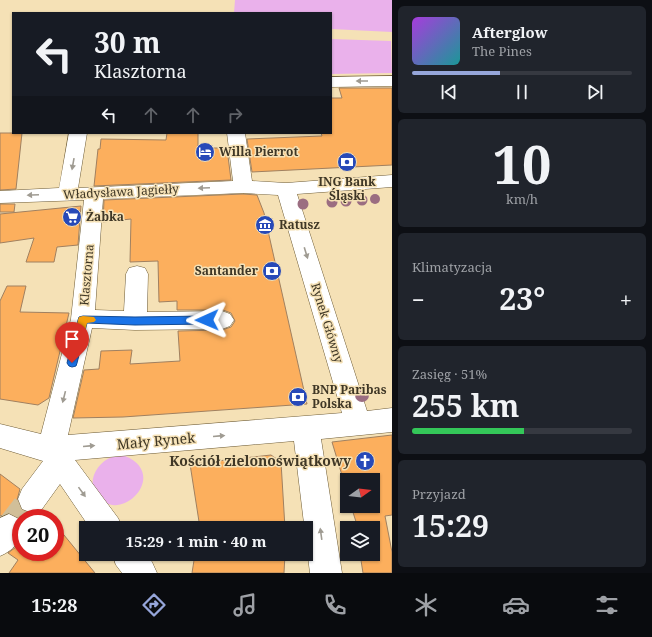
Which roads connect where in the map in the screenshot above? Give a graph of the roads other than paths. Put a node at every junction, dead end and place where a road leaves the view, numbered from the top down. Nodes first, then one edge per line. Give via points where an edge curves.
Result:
1 (392, 81) edge
2 (332, 82) edge
3 (78, 134) edge
4 (236, 134) edge
5 (392, 181) edge
6 (243, 187) junction
7 (286, 189) junction
8 (94, 192) junction
9 (67, 195) junction
10 (0, 197) edge
11 (137, 274) dead end
12 (83, 320) junction
13 (222, 320) dead end
14 (135, 321) junction
15 (392, 420) edge
16 (358, 424) junction
17 (306, 428) junction
18 (0, 436) edge
19 (55, 456) junction
20 (32, 499) tunnel mouth
21 (103, 521) edge
22 (132, 561) edge
23 (141, 573) edge
24 (326, 573) edge

1 -> 2 street
3 -> 9 street
4 - 6 street
5 - 7 street
6 - 7 street
6 -> 8 street, Władysława Jagiełły
7 -> 16 street, Rynek Główny
8 - 9 street, Władysława Jagiełły
8 - 12 street, Klasztorna
9 -> 10 street, Władysława Jagiełły
11 - 14 street
12 - 14 street
12 -> 19 street, Klasztorna
13 - 14 street
15 - 16 street
16 - 17 street, Mały Rynek
19 -> 17 street, Mały Rynek
24 -> 17 street
18 - 19 street, Mały Rynek
19 - 20 street
19 -> 21 street
22 - 23 street

